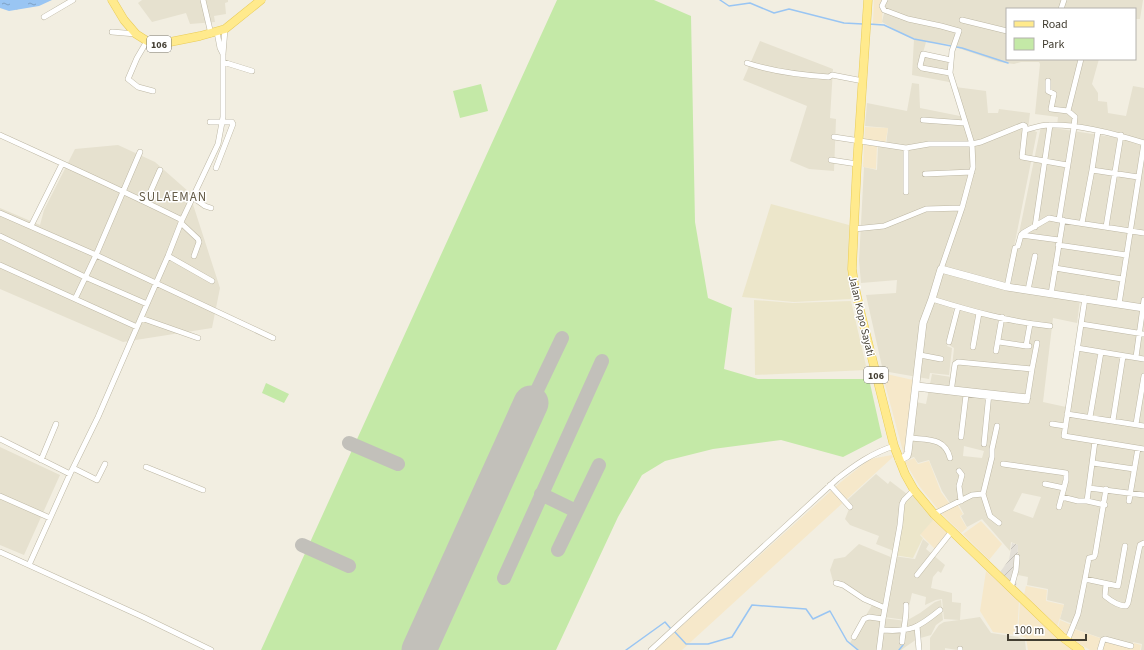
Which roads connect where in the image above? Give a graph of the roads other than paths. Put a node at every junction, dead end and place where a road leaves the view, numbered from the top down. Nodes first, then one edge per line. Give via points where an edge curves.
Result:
1 (73, 0) edge
2 (112, 0) edge
3 (203, 0) edge
4 (261, 0) edge
5 (868, 0) edge
6 (884, 0) edge
7 (44, 18) dead end
8 (962, 20) dead end
9 (1006, 31) edge
10 (112, 32) dead end
11 (217, 32) junction
12 (136, 34) junction
13 (147, 41) junction
14 (223, 54) junction
15 (951, 60) junction
16 (1081, 60) edge
17 (223, 62) junction
18 (747, 62) dead end
19 (252, 71) dead end
20 (950, 73) junction
21 (863, 81) junction
22 (1048, 81) dead end
23 (153, 91) dead end
24 (1068, 111) junction
25 (923, 120) dead end
26 (223, 121) junction
27 (210, 122) dead end
28 (966, 124) junction
29 (1050, 125) junction
30 (1074, 127) junction
31 (1025, 128) junction
32 (1098, 131) junction
33 (0, 135) edge
34 (1121, 135) junction
35 (834, 137) dead end
36 (859, 141) junction
37 (1144, 143) edge
38 (972, 144) junction
39 (906, 148) junction
40 (140, 152) dead end
41 (831, 160) dead end
42 (1044, 161) junction
43 (62, 164) junction
44 (857, 164) junction
45 (1067, 165) junction
46 (216, 168) dead end
47 (160, 170) dead end
48 (1092, 170) junction
49 (972, 172) junction
50 (1115, 173) junction
51 (925, 174) dead end
52 (1138, 177) junction
53 (123, 190) junction
54 (906, 192) dead end
55 (172, 193) dead end
56 (194, 198) junction
57 (146, 202) junction
58 (211, 208) dead end
59 (962, 208) junction
60 (0, 213) edge
61 (1036, 216) junction
62 (1049, 218) junction
63 (1061, 220) junction
64 (182, 221) junction
65 (1082, 223) junction
66 (31, 226) junction
67 (1035, 227) junction
68 (1106, 227) junction
69 (854, 228) junction
70 (1130, 231) junction
71 (1144, 233) edge
72 (1021, 235) junction
73 (0, 236) edge
74 (1058, 243) junction
75 (96, 255) junction
76 (1126, 255) junction
77 (168, 256) junction
78 (194, 256) dead end
79 (1035, 256) dead end
80 (0, 265) edge
81 (941, 268) junction
82 (1055, 268) junction
83 (85, 277) junction
84 (1122, 278) junction
85 (212, 281) dead end
86 (156, 283) junction
87 (1006, 287) junction
88 (1028, 290) junction
89 (1051, 294) junction
90 (1085, 298) junction
91 (75, 299) junction
92 (932, 300) junction
93 (1144, 300) edge
94 (147, 304) junction
95 (1119, 304) junction
96 (958, 307) junction
97 (1143, 308) edge
98 (979, 313) junction
99 (1002, 317) junction
100 (141, 318) junction
101 (1030, 324) junction
102 (1081, 324) junction
103 (1050, 326) dead end
104 (137, 327) junction
105 (1142, 334) edge
106 (198, 338) dead end
107 (273, 338) dead end
108 (950, 342) dead end
109 (998, 342) junction
110 (1037, 344) dead end
111 (973, 347) dead end
112 (1077, 348) junction
113 (996, 351) dead end
114 (1101, 352) junction
115 (920, 355) junction
116 (1123, 356) junction
117 (1136, 357) junction
118 (941, 359) dead end
119 (1144, 359) edge
120 (1032, 369) junction
121 (1144, 376) edge
122 (916, 386) junction
123 (951, 390) junction
124 (966, 395) junction
125 (989, 395) junction
126 (1067, 414) junction
127 (1090, 417) junction
128 (1113, 420) junction
129 (56, 424) dead end
130 (1052, 424) dead end
131 (1136, 424) junction
132 (998, 426) dead end
133 (1065, 426) junction
134 (1144, 426) edge
135 (961, 437) dead end
136 (910, 438) junction
137 (0, 439) edge
138 (1096, 441) junction
139 (984, 444) dead end
140 (894, 446) junction
141 (1141, 449) edge
142 (950, 458) dead end
143 (41, 460) junction
144 (899, 460) junction
145 (1093, 463) junction
146 (105, 464) dead end
147 (1003, 464) dead end
148 (146, 467) dead end
149 (73, 468) junction
150 (1134, 469) junction
151 (959, 471) dead end
152 (70, 474) junction
153 (830, 484) junction
154 (1045, 484) dead end
155 (1064, 488) junction
156 (1089, 488) junction
157 (1106, 489) junction
158 (203, 490) dead end
159 (914, 490) junction
160 (1130, 493) junction
161 (983, 494) junction
162 (1144, 495) edge
163 (0, 496) edge
164 (1062, 497) junction
165 (962, 500) junction
166 (1087, 501) junction
167 (1129, 501) dead end
168 (1105, 505) junction
169 (850, 507) dead end
170 (1059, 507) dead end
171 (934, 514) junction
172 (50, 518) junction
173 (999, 523) dead end
174 (952, 531) junction
175 (1144, 543) edge
176 (1125, 546) dead end
177 (0, 552) edge
178 (1017, 557) dead end
179 (29, 565) junction
180 (917, 575) dead end
181 (1085, 580) junction
182 (836, 583) dead end
183 (1106, 584) junction
184 (1011, 588) junction
185 (906, 605) dead end
186 (885, 608) junction
187 (940, 610) dead end
188 (883, 619) junction
189 (917, 626) junction
190 (882, 630) junction
191 (903, 631) junction
192 (854, 637) dead end
193 (1067, 641) junction
194 (902, 642) dead end
195 (1130, 646) dead end
196 (210, 650) edge
197 (650, 650) edge
198 (879, 650) edge
199 (919, 650) edge
200 (1080, 650) edge
201 (1100, 650) edge

1 - 7 street
2 - 12 main road, 106
3 - 11 street
4 - 11 main road, 106
5 - 21 main road, Jalan Kopo Sayati / 106
6 - 15 street via 884,10 958,30
8 - 9 street
10 - 12 street
11 - 13 main road, 106 via 160,44
11 - 14 street
11 - 14 street
12 - 13 main road, 106
13 - 23 street via 136,58 128,79 138,87
14 - 17 street
15 - 20 street
15 - 20 street via 923,54 920,66
16 - 24 street
17 - 19 street
17 - 26 street
18 - 21 street via 792,74 829,77 831,75
20 - 28 street
21 - 36 main road, Jalan Kopo Sayati / 106
22 - 24 street via 1048,91 1054,94 1051,109
24 - 30 street via 1075,117
25 - 28 street
26 - 27 street
26 - 46 street via 233,124
26 - 56 street via 218,144
28 - 38 street
29 - 30 street
29 - 31 street
29 - 42 street
30 - 32 street
30 - 45 street
31 - 38 street via 1023,125
31 - 42 street via 1022,157
32 - 34 street
32 - 48 street
33 - 43 street
34 - 37 street
34 - 50 street
35 - 36 street
36 - 39 street
36 - 44 main road, Jalan Kopo Sayati / 106
37 - 52 street
38 - 39 street via 928,144
38 - 49 street
39 - 54 street
40 - 53 street
41 - 44 street
42 - 45 street
42 - 61 street
43 - 53 street
43 - 66 street
44 - 69 main road, Jalan Kopo Sayati / 106
45 - 63 street
47 - 57 street
48 - 50 street
48 - 65 street
49 - 51 street
49 - 59 street
50 - 52 street
50 - 68 street
52 - 70 street
53 - 57 street
53 - 75 street
55 - 56 street
56 - 58 street
56 - 64 street
57 - 64 street
59 - 69 street via 926,209 889,225
59 - 81 street
60 - 66 street
61 - 62 street
61 - 67 street
62 - 63 street
62 - 67 street
63 - 65 street
63 - 74 street
64 - 77 street
64 - 78 street via 198,239
65 - 68 street
66 - 75 street
67 - 72 street
68 - 70 street
69 - 140 main road, Jalan Kopo Sayati / 106 via 854,283
70 - 71 street
70 - 76 street
72 - 74 street
72 - 87 street
73 - 83 street
74 - 76 street
74 - 82 street
75 - 83 street
75 - 86 street
76 - 84 street
77 - 85 street
77 - 86 street
79 - 88 street
80 - 91 street
81 - 87 street
81 - 92 street
82 - 84 street
82 - 89 street
83 - 91 street
83 - 94 street
84 - 95 street
86 - 94 street
86 - 107 street
87 - 88 street
88 - 89 street
89 - 90 street
90 - 95 street
90 - 102 street
91 - 104 street
92 - 96 street
92 - 115 street via 923,323
93 - 97 street
94 - 100 street
95 - 97 street
96 - 98 street
96 - 108 street
97 - 105 street
98 - 99 street
98 - 111 street
99 - 101 street
99 - 109 street
100 - 104 street
100 - 106 street
101 - 103 street
101 - 109 street via 1028,346
102 - 105 street
102 - 112 street
104 - 149 street
105 - 117 street
109 - 113 street
110 - 120 street
112 - 114 street
112 - 126 street
114 - 116 street
114 - 127 street
115 - 118 street
115 - 122 street
116 - 117 street
116 - 128 street
117 - 119 street
120 - 123 street via 958,362 955,364
120 - 125 street via 1027,399
121 - 131 street
122 - 123 street
122 - 136 street
123 - 124 street
123 - 125 street
124 - 125 street
124 - 135 street
125 - 139 street
126 - 127 street
126 - 133 street
127 - 128 street
128 - 131 street
129 - 143 street
130 - 133 street
131 - 134 street
132 - 161 street
133 - 138 street via 1064,436
136 - 142 street via 940,443 947,448
136 - 144 street via 907,456
137 - 143 street
138 - 141 street
138 - 145 street
140 - 144 main road, Jalan Kopo Sayati / 106
140 - 153 street via 867,457
141 - 150 street
143 - 152 street
144 - 159 main road, Jalan Kopo Sayati / 106
145 - 150 street
145 - 156 street
146 - 149 street via 97,480
147 - 155 street via 1066,473
148 - 158 street
149 - 152 street
150 - 160 street
151 - 165 street via 962,474 959,486
152 - 172 street
153 - 169 street
153 - 197 street
154 - 155 street
155 - 164 street
156 - 157 street
156 - 166 street
157 - 160 street
157 - 168 street
159 - 171 main road, Jalan Kopo Sayati / 106
159 - 186 street via 902,504
160 - 162 street
160 - 167 street
161 - 165 street via 974,494
161 - 173 street via 990,516
163 - 172 street
164 - 166 street
164 - 170 street
165 - 171 street
166 - 168 street
168 - 181 street via 1095,555 1089,558
171 - 174 main road, Jalan Kopo Sayati / 106
172 - 179 street
174 - 180 street
174 - 184 main road, Jalan Kopo Sayati / 106
175 - 183 street via 1140,545 1126,606 1104,596
176 - 183 street via 1119,586
177 - 179 street
178 - 184 street
179 - 196 street
181 - 183 street
181 - 193 street via 1078,614
182 - 186 street
184 - 193 main road, Jalan Kopo Sayati / 106
185 - 191 street via 907,615
186 - 188 street
187 - 189 street
188 - 190 street
188 - 192 street via 864,619
189 - 191 street
189 - 199 street
190 - 191 street
190 - 198 street
191 - 194 street
193 - 200 main road, Jalan Kopo Sayati / 106
195 - 201 street via 1105,639

